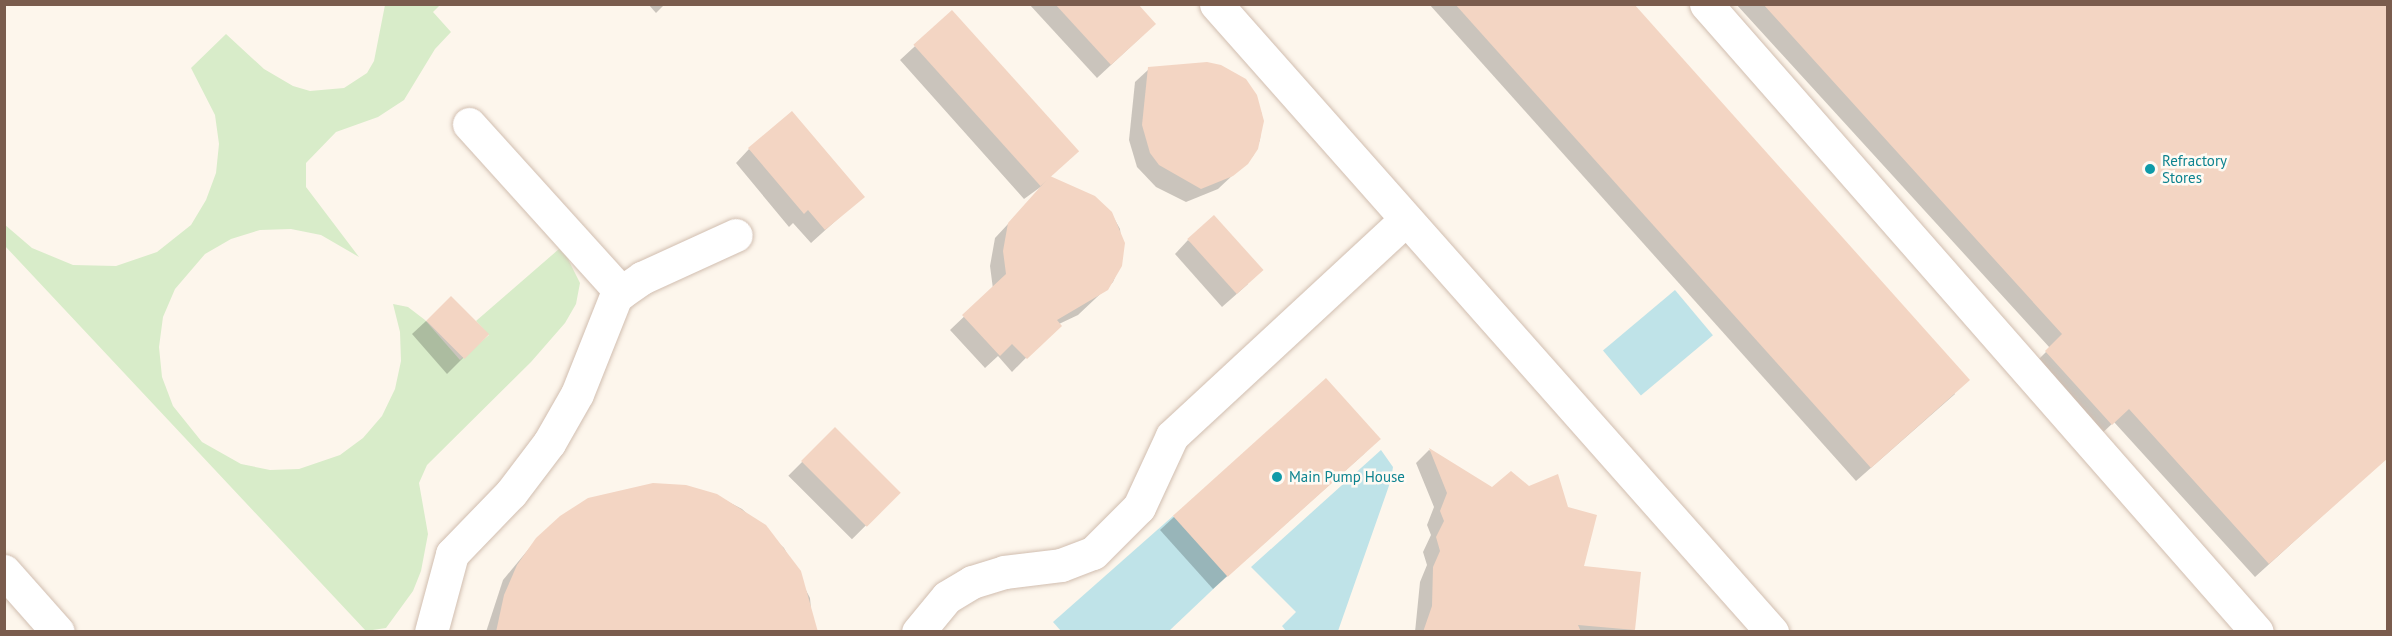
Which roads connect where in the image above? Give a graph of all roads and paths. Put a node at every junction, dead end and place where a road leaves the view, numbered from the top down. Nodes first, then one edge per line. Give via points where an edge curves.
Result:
1 (1216, 4) edge
2 (1706, 4) edge
3 (469, 124) dead end
4 (1405, 220) junction
5 (736, 235) dead end
6 (621, 292) junction
7 (4, 570) edge
8 (58, 632) edge
9 (430, 632) edge
10 (918, 632) edge
11 (1772, 632) edge
12 (2257, 632) edge

1 - 4 lane
2 - 12 lane
3 - 6 lane
4 - 10 lane via 1172,436 1138,507 1099,549 1061,565 1004,572 972,582 947,597
4 - 11 lane
5 - 6 lane via 642,278
6 - 9 lane via 610,305 577,393 549,443 511,493 452,554
7 - 8 lane

